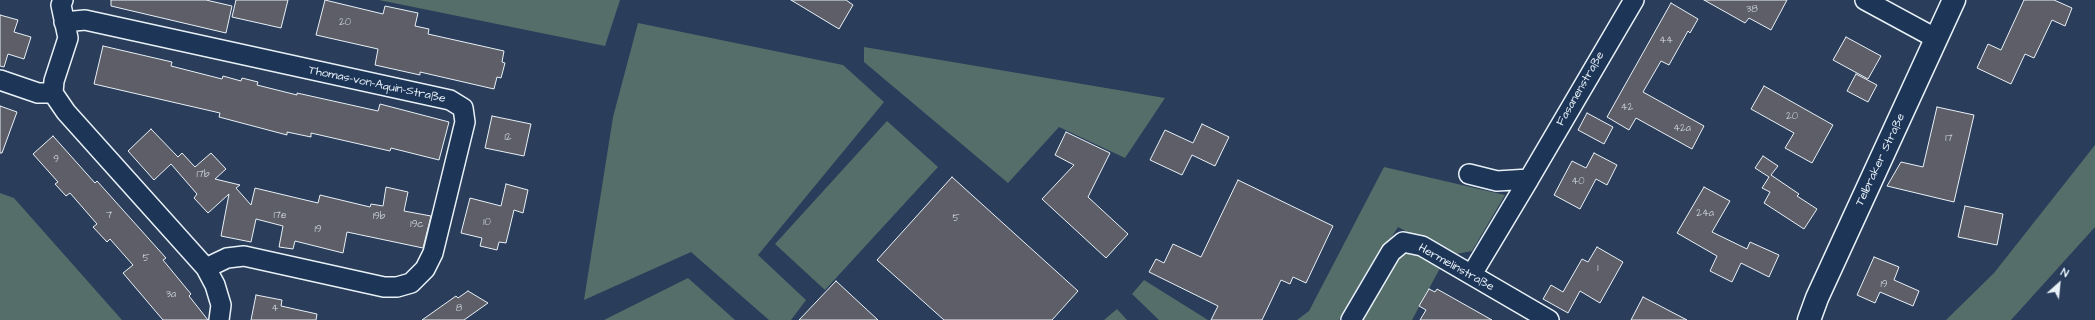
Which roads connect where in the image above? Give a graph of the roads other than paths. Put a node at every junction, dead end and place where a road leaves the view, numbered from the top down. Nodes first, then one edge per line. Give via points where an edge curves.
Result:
1 (63, 0) edge
2 (1634, 0) edge
3 (1865, 0) edge
4 (1954, 0) edge
5 (64, 22) junction
6 (1936, 39) junction
7 (0, 80) edge
8 (53, 93) junction
9 (1469, 174) dead end
10 (1529, 179) junction
11 (206, 268) junction
12 (1472, 274) junction
13 (219, 320) edge
14 (1350, 320) edge
15 (1548, 320) edge
16 (1809, 320) edge

1 - 5 street via 61,5
2 - 10 street, Fasanenstraße
3 - 6 street
4 - 6 street, Telbraker Straße
5 - 8 street via 68,38 54,81
5 - 11 street, Thomas-von-Aquin-Straße via 86,20 450,100 463,108 465,122 433,253 425,269 411,282 396,287 384,287 244,256 227,258
6 - 16 street, Telbraker Straße
7 - 8 street via 38,93
8 - 11 street via 66,112
9 - 10 street via 1497,181
10 - 12 street, Fasanenstraße
11 - 13 street via 221,305
12 - 14 street, Hermelinstraße via 1422,246 1403,242 1391,252
12 - 15 street, Hermelinstraße

